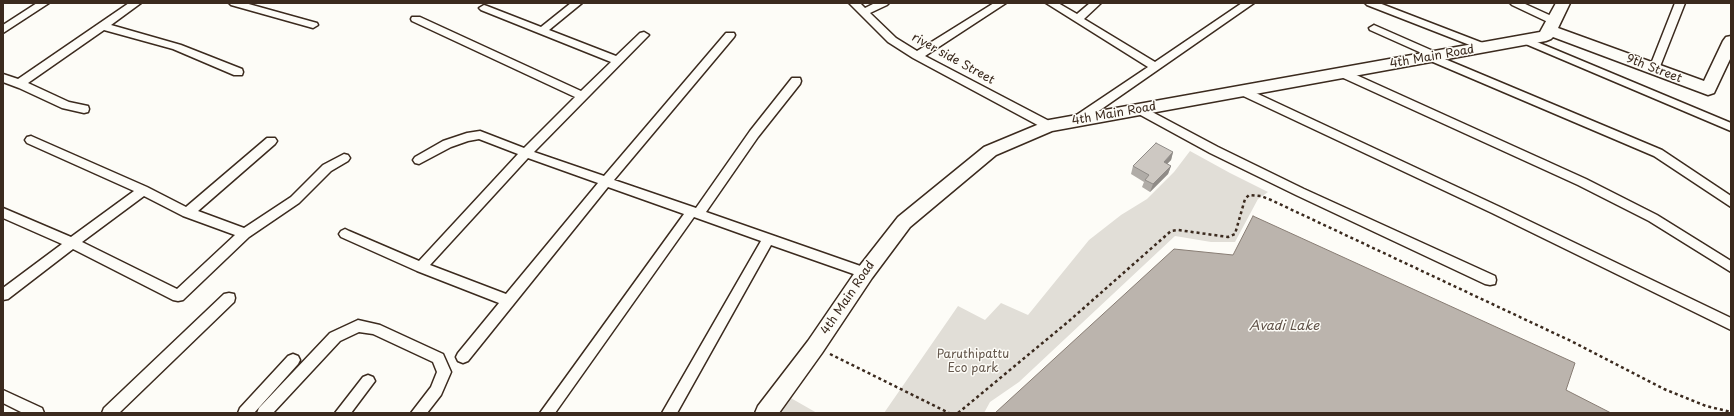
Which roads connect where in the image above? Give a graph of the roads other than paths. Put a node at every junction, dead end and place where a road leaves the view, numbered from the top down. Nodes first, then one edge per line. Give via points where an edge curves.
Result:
1 (44, 3) edge
2 (136, 3) edge
3 (234, 3) edge
4 (490, 3) edge
5 (577, 3) edge
6 (854, 3) edge
7 (884, 3) edge
8 (1001, 3) edge
9 (1051, 3) edge
10 (1096, 3) edge
11 (1249, 3) edge
12 (1370, 3) edge
13 (1515, 3) edge
14 (1564, 3) edge
15 (1680, 3) edge
16 (862, 12) junction
17 (416, 19) dead end
18 (1077, 19) junction
19 (313, 25) dead end
20 (103, 26) junction
21 (1552, 26) junction
22 (1374, 28) dead end
23 (3, 30) edge
24 (542, 31) junction
25 (644, 35) dead end
26 (730, 36) dead end
27 (1525, 40) junction
28 (1731, 41) edge
29 (1484, 47) junction
30 (917, 56) junction
31 (1433, 57) junction
32 (618, 61) junction
33 (1154, 66) junction
34 (1654, 68) junction
35 (238, 72) dead end
36 (1343, 73) junction
37 (3, 78) edge
38 (796, 81) dead end
39 (19, 84) junction
40 (1243, 91) junction
41 (582, 96) junction
42 (84, 109) dead end
43 (1139, 109) junction
44 (1076, 121) junction
45 (1049, 126) junction
46 (1731, 127) edge
47 (31, 140) dead end
48 (271, 141) dead end
49 (526, 153) junction
50 (344, 158) dead end
51 (419, 160) dead end
52 (606, 181) junction
53 (143, 190) junction
54 (1731, 202) edge
55 (694, 212) junction
56 (3, 213) edge
57 (187, 213) junction
58 (245, 234) junction
59 (345, 234) dead end
60 (769, 238) junction
61 (73, 242) junction
62 (421, 267) junction
63 (1731, 267) edge
64 (865, 272) junction
65 (1490, 280) dead end
66 (3, 295) edge
67 (229, 298) dead end
68 (509, 300) junction
69 (1731, 324) edge
70 (464, 357) dead end
71 (293, 360) dead end
72 (368, 381) dead end
73 (3, 396) edge
74 (37, 413) edge
75 (109, 413) edge
76 (245, 413) edge
77 (264, 413) edge
78 (342, 413) edge
79 (418, 413) edge
80 (548, 413) edge
81 (668, 413) edge
82 (766, 413) edge

1 - 23 street
2 - 20 street
3 - 19 street
4 - 24 street via 484,8
5 - 24 street
6 - 16 street, river side Street
7 - 16 street
8 - 30 street
9 - 18 street
10 - 18 street
11 - 33 street
12 - 29 street
13 - 21 street
14 - 21 main road
15 - 34 street
16 - 30 street, river side Street via 892,40
17 - 41 street
18 - 33 street
20 - 35 street via 177,47
20 - 39 street
21 - 27 main road, 4th Main Road via 1546,36
21 - 34 main road, 9th Street
22 - 31 street
24 - 32 street
25 - 32 street
26 - 52 street
27 - 29 main road, 4th Main Road
27 - 46 street
28 - 34 main road, 9th Street via 1708,89
29 - 31 main road, 4th Main Road
30 - 45 street, river side Street
31 - 36 main road, 4th Main Road
31 - 54 street via 1658,153
32 - 41 street
33 - 44 street
36 - 40 main road, 4th Main Road
36 - 63 street via 1582,182 1653,218
37 - 39 street
38 - 55 street
39 - 42 street via 66,105
40 - 43 main road, 4th Main Road
40 - 69 street
41 - 49 street
43 - 44 main road, 4th Main Road
43 - 65 street via 1214,150 1300,192
44 - 45 main road, 4th Main Road
45 - 64 main road, 4th Main Road via 990,151 904,222
47 - 53 street
48 - 57 street
49 - 51 street via 480,135 447,144
49 - 52 street
49 - 62 street
50 - 58 street via 327,168 295,200
52 - 55 street
52 - 68 street
53 - 57 street
53 - 61 street
55 - 60 street
55 - 80 street
56 - 61 street
57 - 58 street
58 - 61 street via 178,296
59 - 62 street
60 - 64 street
60 - 81 street
61 - 66 street
62 - 68 street
64 - 82 main road, 4th Main Road via 815,347
67 - 75 street
68 - 70 street
71 - 76 street
72 - 78 street
73 - 74 street
77 - 79 street via 335,337 358,326 376,329 438,358 444,372 436,391

